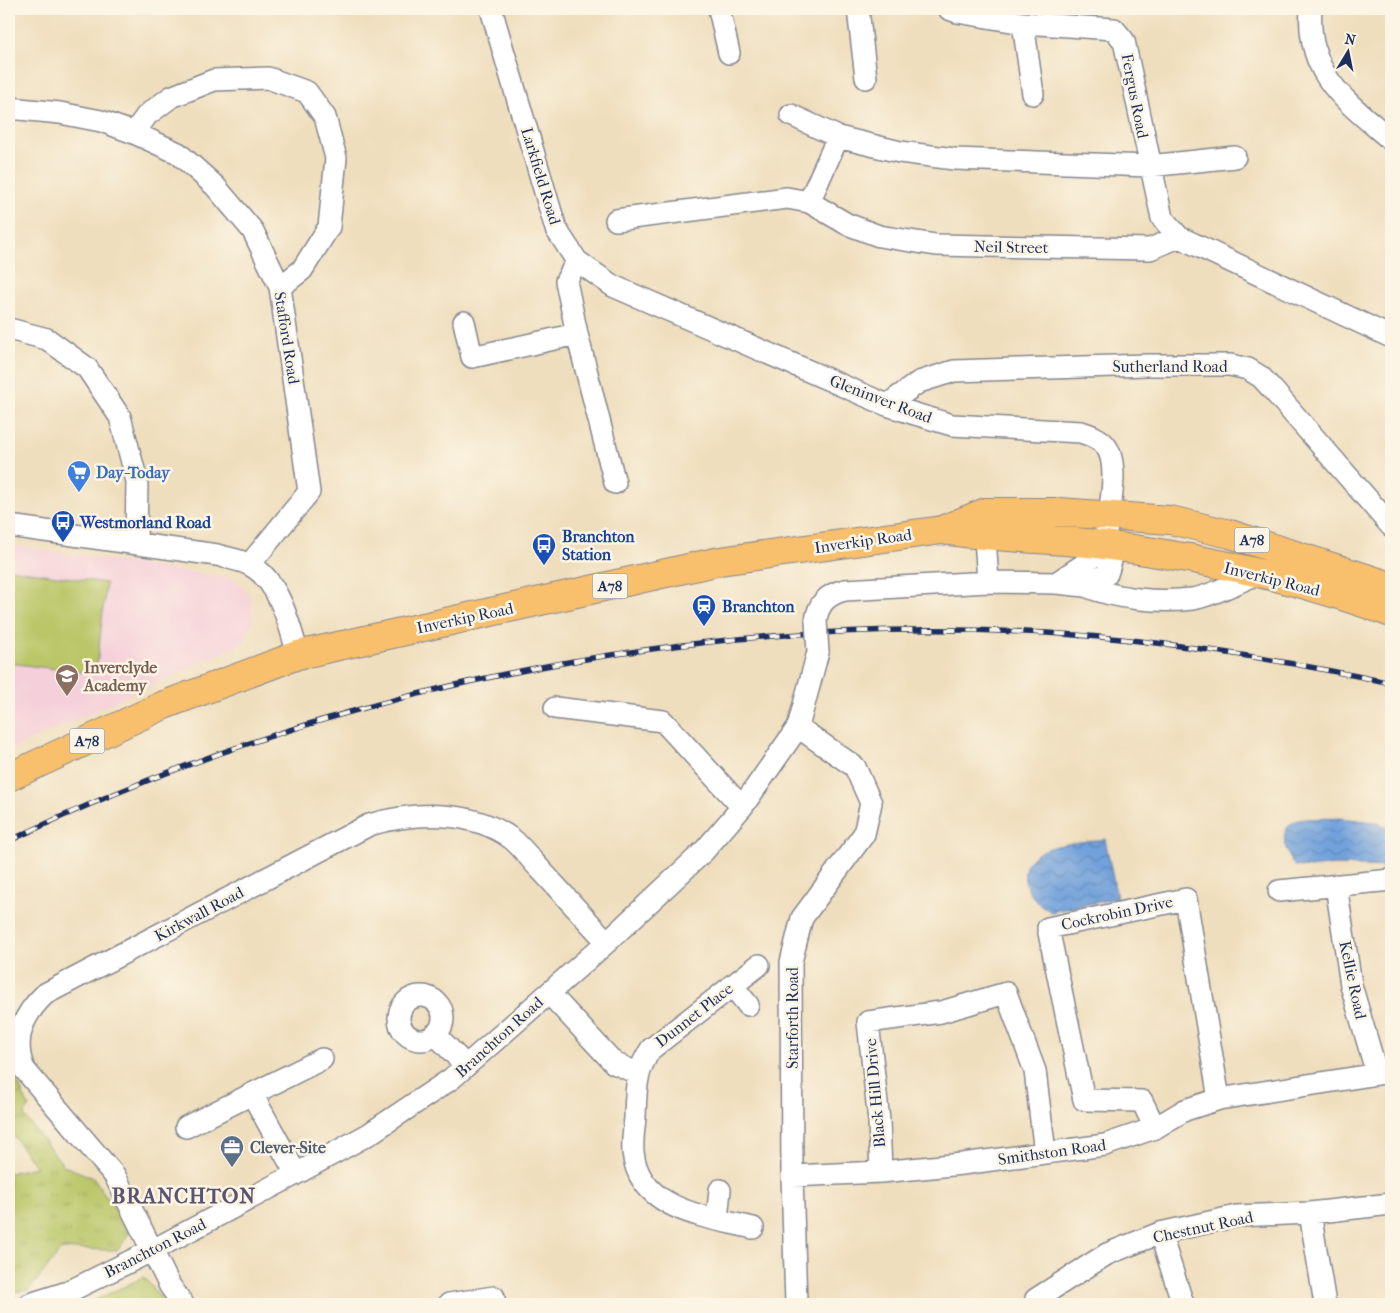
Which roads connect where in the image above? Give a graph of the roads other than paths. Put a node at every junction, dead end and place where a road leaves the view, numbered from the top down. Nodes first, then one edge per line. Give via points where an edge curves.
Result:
1 (491, 9) edge
2 (719, 9) edge
3 (858, 9) edge
4 (948, 9) edge
5 (1310, 9) edge
6 (1023, 24) junction
7 (729, 53) dead end
8 (866, 78) dead end
9 (1033, 94) dead end
10 (9, 108) edge
11 (791, 115) dead end
12 (134, 133) junction
13 (838, 137) junction
14 (1391, 140) edge
15 (1234, 157) dead end
16 (1149, 166) junction
17 (809, 202) junction
18 (616, 220) dead end
19 (1179, 237) junction
20 (577, 261) junction
21 (280, 287) junction
22 (464, 322) dead end
23 (9, 329) edge
24 (576, 334) junction
25 (1391, 337) edge
26 (887, 405) junction
27 (616, 484) dead end
28 (1108, 515) junction
29 (9, 526) edge
30 (1391, 526) edge
31 (942, 530) junction
32 (985, 537) junction
33 (136, 543) junction
34 (1104, 545) junction
35 (250, 564) junction
36 (1257, 574) junction
37 (988, 582) junction
38 (1056, 583) junction
39 (1085, 586) junction
40 (1391, 586) edge
41 (1391, 613) edge
42 (298, 655) junction
43 (555, 708) dead end
44 (798, 727) junction
45 (9, 777) edge
46 (742, 807) junction
47 (1391, 880) edge
48 (1336, 886) junction
49 (1279, 891) dead end
50 (608, 942) junction
51 (759, 965) dead end
52 (732, 985) junction
53 (549, 993) junction
54 (748, 1005) dead end
55 (435, 1034) dead end
56 (322, 1059) dead end
57 (466, 1066) junction
58 (638, 1073) junction
59 (1384, 1073) edge
60 (252, 1094) junction
61 (1219, 1099) junction
62 (186, 1127) dead end
63 (1155, 1128) junction
64 (1045, 1154) junction
65 (881, 1172) junction
66 (296, 1174) junction
67 (792, 1176) junction
68 (720, 1190) dead end
69 (1391, 1204) edge
70 (1310, 1212) junction
71 (717, 1220) junction
72 (752, 1228) dead end
73 (1160, 1233) junction
74 (151, 1251) junction
75 (494, 1297) dead end
76 (30, 1304) edge
77 (183, 1304) edge
78 (449, 1304) edge
79 (796, 1304) edge
80 (1037, 1304) edge
81 (1183, 1304) edge
82 (1325, 1304) edge

1 - 20 street, Larkfield Road via 556,229
2 - 7 street
3 - 8 street
4 - 6 street, Fergus Road
5 - 14 street via 1309,26 1315,58 1338,94
6 - 9 street
6 - 16 street, Fergus Road via 1114,28 1124,41
10 - 12 street, Stafford Road via 100,121
11 - 13 street
12 - 21 street, Stafford Road via 178,153 215,186 253,231
12 - 21 street via 147,115 171,96 214,80 268,78 307,92 325,116 336,158 330,226 302,270
13 - 16 street via 900,152 954,159
13 - 17 street
15 - 16 street
16 - 19 street, Fergus Road via 1162,218
17 - 18 street, Neil Street via 787,198
17 - 19 street, Neil Street via 847,224 879,236 936,245 1150,249
19 - 25 street
20 - 24 street via 566,281
20 - 26 street, Gleninver Road via 613,286
21 - 35 street, Stafford Road via 309,492
22 - 24 street via 472,357
23 - 33 street via 47,339 87,368 120,417 137,480
24 - 27 street
26 - 28 street, Gleninver Road via 952,425 1081,432 1096,438 1106,446 1112,459
26 - 30 street, Sutherland Road via 919,382 954,371 1146,365 1248,369 1262,377
28 - 31 highway, Inverkip Road / A78 via 986,512
28 - 34 street, Gleninver Road
28 - 40 highway, Inverkip Road / A78 via 1170,520 1230,534
29 - 33 street
31 - 32 highway, Inverkip Road / A78
31 - 42 highway, Inverkip Road / A78 via 720,562
32 - 34 highway, Inverkip Road / A78
32 - 37 street
33 - 35 street via 217,555
34 - 36 highway, Inverkip Road / A78
34 - 38 street via 1086,563
34 - 39 street, Gleninver Road via 1111,562 1107,574
35 - 42 street via 264,576 284,609
36 - 39 street via 1193,599 1148,600 1102,593
36 - 41 highway, Inverkip Road / A78
37 - 38 street
37 - 44 street, Branchton Road, bridge via 845,590 826,598 817,613 818,652
38 - 39 street
42 - 45 highway, Inverkip Road / A78 via 164,705
43 - 46 street via 663,721
44 - 46 street, Branchton Road
44 - 67 street, Starforth Road via 855,767 871,803 864,834 802,918 791,962
46 - 50 street, Branchton Road via 704,851
47 - 48 street
48 - 49 street
48 - 59 street, Kellie Road via 1351,985
50 - 53 street, Branchton Road
50 - 74 street, Kirkwall Road via 512,839 486,825 457,818 427,815 395,817 369,825 45,994 29,1009 23,1025 19,1057 24,1069 115,1176
51 - 52 street, Dunnet Place
52 - 54 street
52 - 58 street, Dunnet Place via 651,1049
53 - 57 street, Branchton Road
53 - 58 street via 614,1063
55 - 57 street
56 - 60 street
57 - 66 street, Branchton Road via 369,1134
58 - 71 street via 633,1152 637,1168 647,1186 665,1202 684,1212
59 - 61 street, Smithston Road
60 - 62 street
60 - 66 street
61 - 63 street, Smithston Road via 1185,1110
61 - 63 street, Cockrobin Drive via 1186,899 1048,928 1084,1100 1142,1102
63 - 64 street, Smithston Road via 1105,1145
64 - 65 street, Smithston Road
64 - 65 street, Black Hill Drive via 1035,1072 1006,993 941,1012 868,1022 880,1121
65 - 67 street, Smithston Road
66 - 74 street, Branchton Road
67 - 79 street, Starforth Road
68 - 71 street
69 - 70 street, Chestnut Road
70 - 73 street, Chestnut Road via 1237,1216
70 - 82 street
71 - 72 street
73 - 80 street, Chestnut Road via 1107,1254 1036,1299
73 - 81 street
74 - 76 street, Branchton Road via 68,1292
74 - 77 street
75 - 78 street

